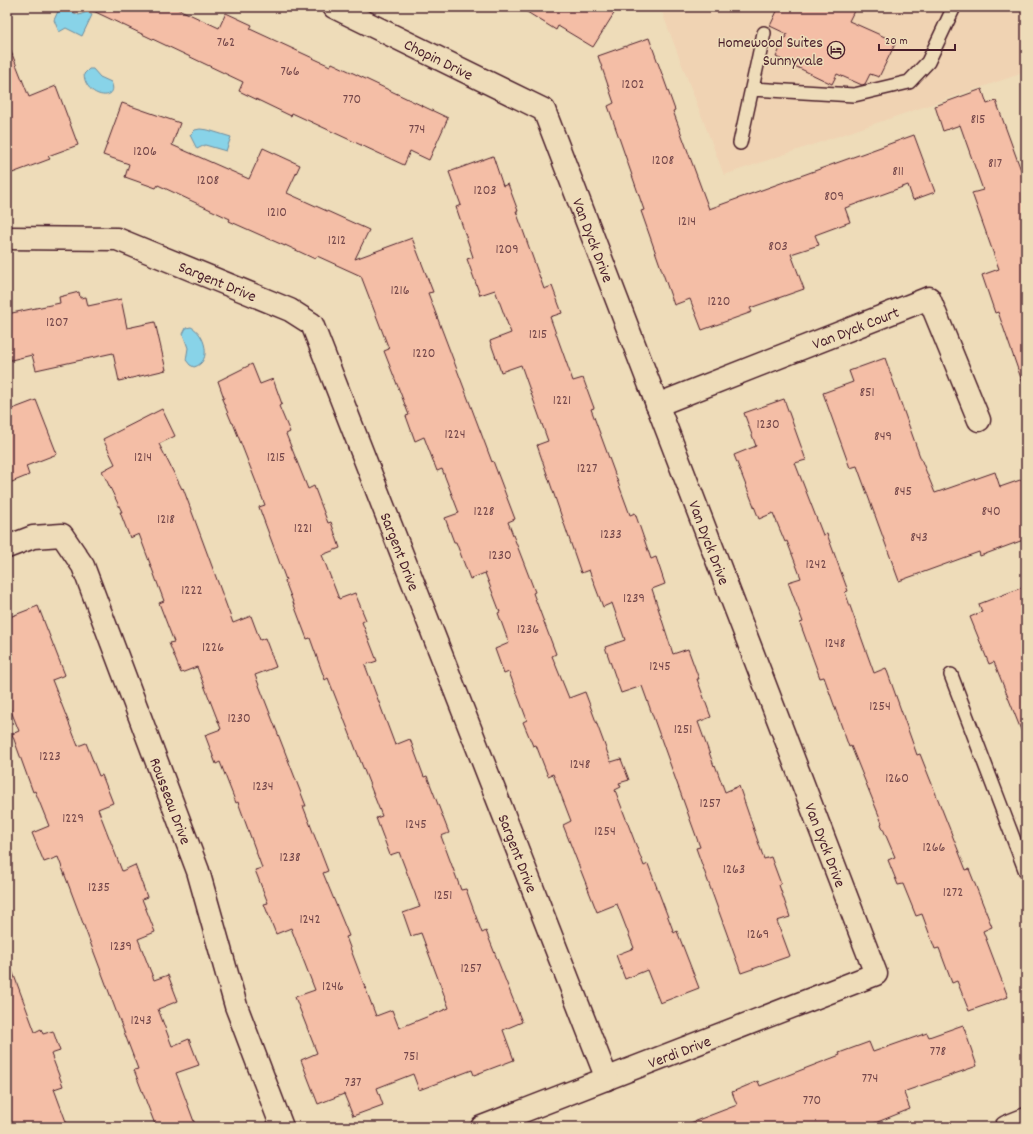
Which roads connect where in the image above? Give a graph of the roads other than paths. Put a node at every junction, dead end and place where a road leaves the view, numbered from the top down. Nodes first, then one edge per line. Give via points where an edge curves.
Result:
1 (334, 7) edge
2 (954, 7) edge
3 (764, 33) dead end
4 (752, 89) junction
5 (544, 110) joint
6 (740, 143) dead end
7 (7, 238) edge
8 (657, 405) junction
9 (979, 420) dead end
10 (7, 547) edge
11 (951, 675) dead end
12 (1026, 872) edge
13 (876, 974) joint
14 (607, 1079) junction
15 (1026, 1120) edge
16 (282, 1127) edge
17 (482, 1127) edge
18 (1006, 1127) edge

1 - 5 street, Chopin Drive
2 - 4 lane via 928,62 909,82 854,95
3 - 4 lane
4 - 6 lane
5 - 8 street, Van Dyck Drive
7 - 14 street, Sargent Drive via 117,240 290,310 312,324
8 - 9 street, Van Dyck Court via 929,298
8 - 13 street, Van Dyck Drive
10 - 16 street, Rousseau Drive via 33,537 62,535 83,566 198,871 236,1006
11 - 12 lane
13 - 14 street, Verdi Drive
14 - 17 street, Verdi Drive
15 - 18 street

